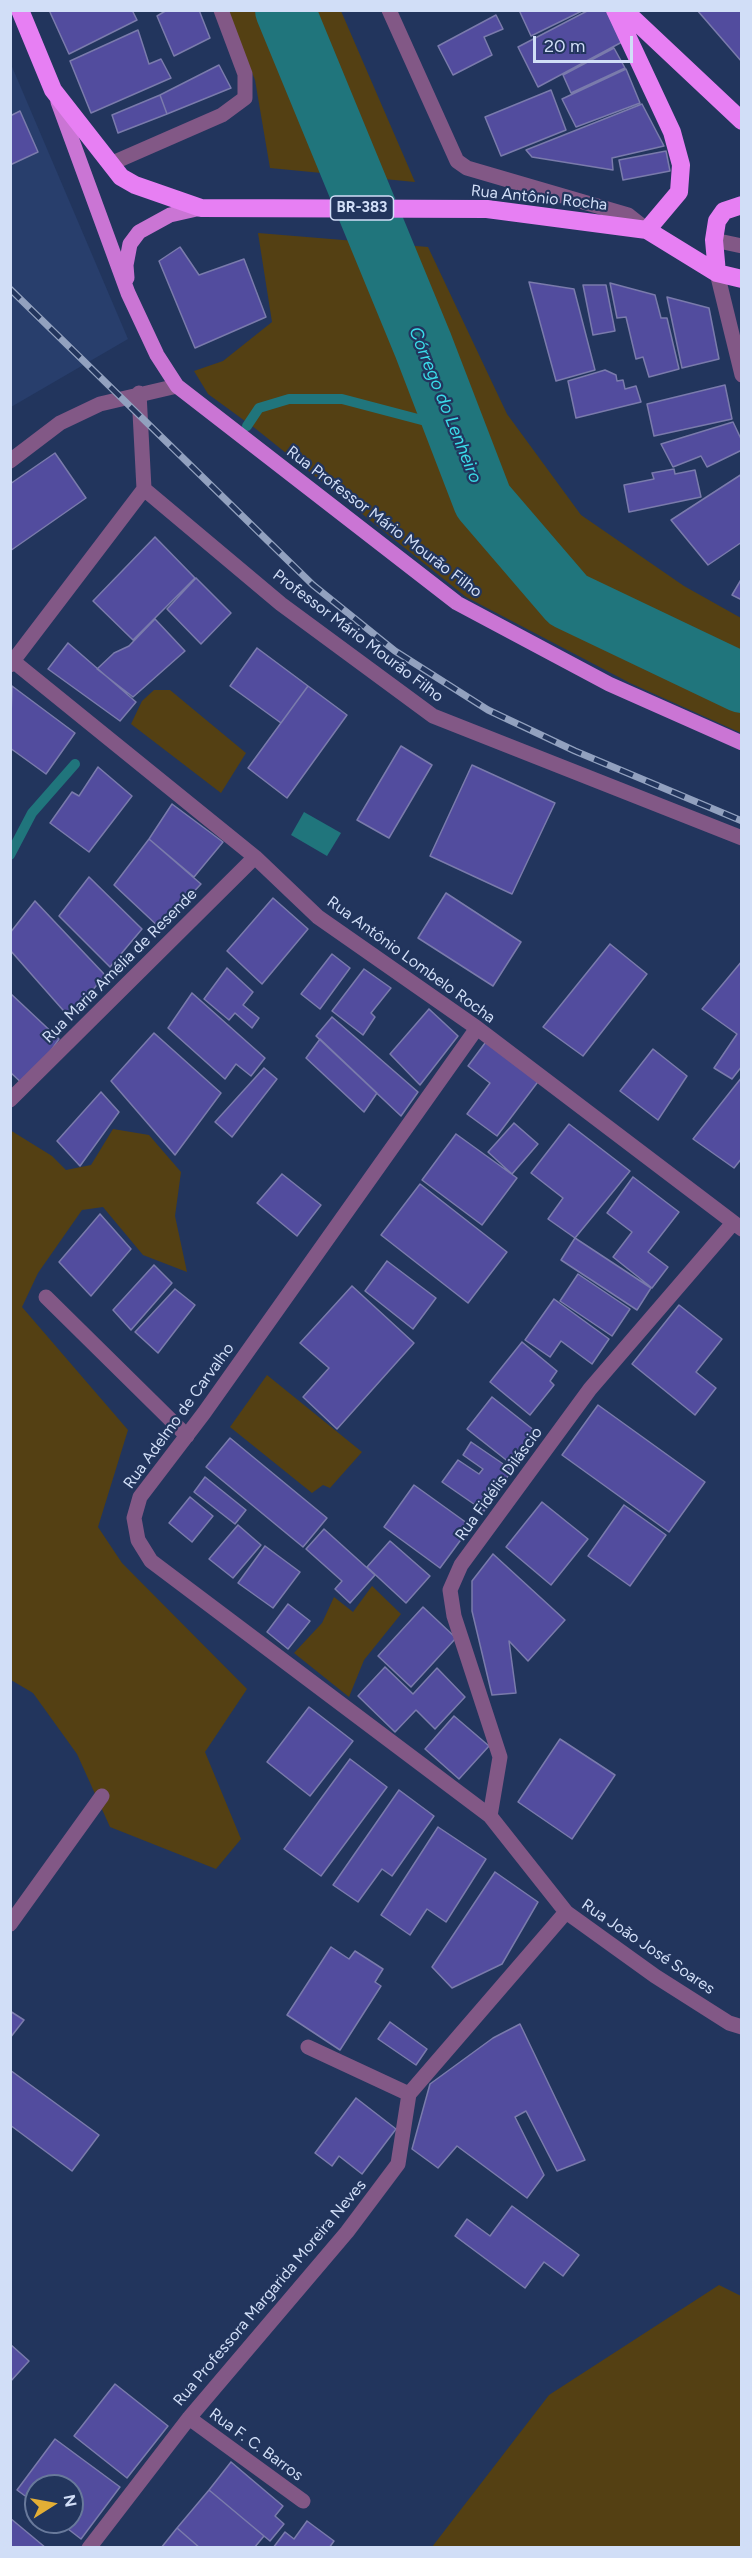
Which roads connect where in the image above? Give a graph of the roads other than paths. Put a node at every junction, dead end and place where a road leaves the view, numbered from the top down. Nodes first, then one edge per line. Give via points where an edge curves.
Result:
1 (20, 10) edge
2 (220, 10) edge
3 (389, 10) edge
4 (615, 10) edge
5 (624, 10) edge
6 (54, 90) junction
7 (741, 121) edge
8 (110, 164) junction
9 (741, 206) edge
10 (201, 208) junction
11 (647, 230) junction
12 (714, 240) junction
13 (741, 246) edge
14 (717, 273) junction
15 (741, 279) edge
16 (128, 293) junction
17 (741, 375) edge
18 (177, 386) junction
19 (139, 393) junction
20 (13, 459) edge
21 (144, 489) junction
22 (12, 663) edge
23 (741, 743) edge
24 (741, 838) edge
25 (255, 857) junction
26 (477, 1028) junction
27 (10, 1100) edge
28 (737, 1226) edge
29 (46, 1297) dead end
30 (187, 1436) junction
31 (102, 1796) dead end
32 (490, 1816) junction
33 (566, 1912) junction
34 (10, 1924) edge
35 (741, 2027) edge
36 (308, 2047) dead end
37 (409, 2094) junction
38 (189, 2418) junction
39 (303, 2501) dead end
40 (89, 2547) edge

1 - 6 highway, Rua Antônio Rocha / BR-383
2 - 8 street via 245,74 245,98 222,116
3 - 11 street via 457,161 467,168 628,215
4 - 11 highway via 672,132 681,165 679,192
5 - 7 highway
6 - 8 highway, Rua Antônio Rocha / BR-383
6 - 16 main road, Rua Antônio Rocha / BR-383
8 - 10 highway, Rua Antônio Rocha / BR-383 via 135,185
9 - 12 highway via 720,215
10 - 11 highway, Rua Antônio Rocha / BR-383 via 487,209
10 - 16 main road, Rua Antônio Rocha / BR-383 via 170,215 139,232 130,244 126,265
11 - 14 highway, Rua Antônio Rocha / BR-383
12 - 13 street
12 - 14 highway
14 - 15 highway, BR-383
14 - 17 street
16 - 18 main road, Rua Professor Mário Mourão Filho via 157,355
18 - 19 street
18 - 23 main road, Rua Professor Mário Mourão Filho via 457,603 609,684
19 - 20 street via 100,404 60,423
19 - 21 street
21 - 22 street
21 - 24 street, Professor Mário Mourão Filho via 281,604 433,716
22 - 25 street, Rua Antônio Lombelo Rocha
25 - 26 street, Rua Antônio Lombelo Rocha via 318,917
25 - 27 street, Rua Maria Amélia de Resende
26 - 28 street, Rua Antônio Lombelo Rocha
26 - 30 street, Rua Adelmo de Carvalho
28 - 32 street, Rua Fidélis Diláscio via 590,1389 461,1565 450,1590 454,1616 500,1757
29 - 30 street
30 - 32 street, Rua Adelmo de Carvalho via 140,1497 134,1518 138,1540 151,1561
31 - 34 street
32 - 33 street, Rua Adelmo de Carvalho
33 - 35 street, Rua João José Soares via 655,1976
33 - 37 street
36 - 37 street
37 - 38 street, Rua Professora Margarida Moreira Neves via 398,2164 348,2232
38 - 39 street, Rua F. C. Barros
38 - 40 street, Rua Professora Margarida Moreira Neves

